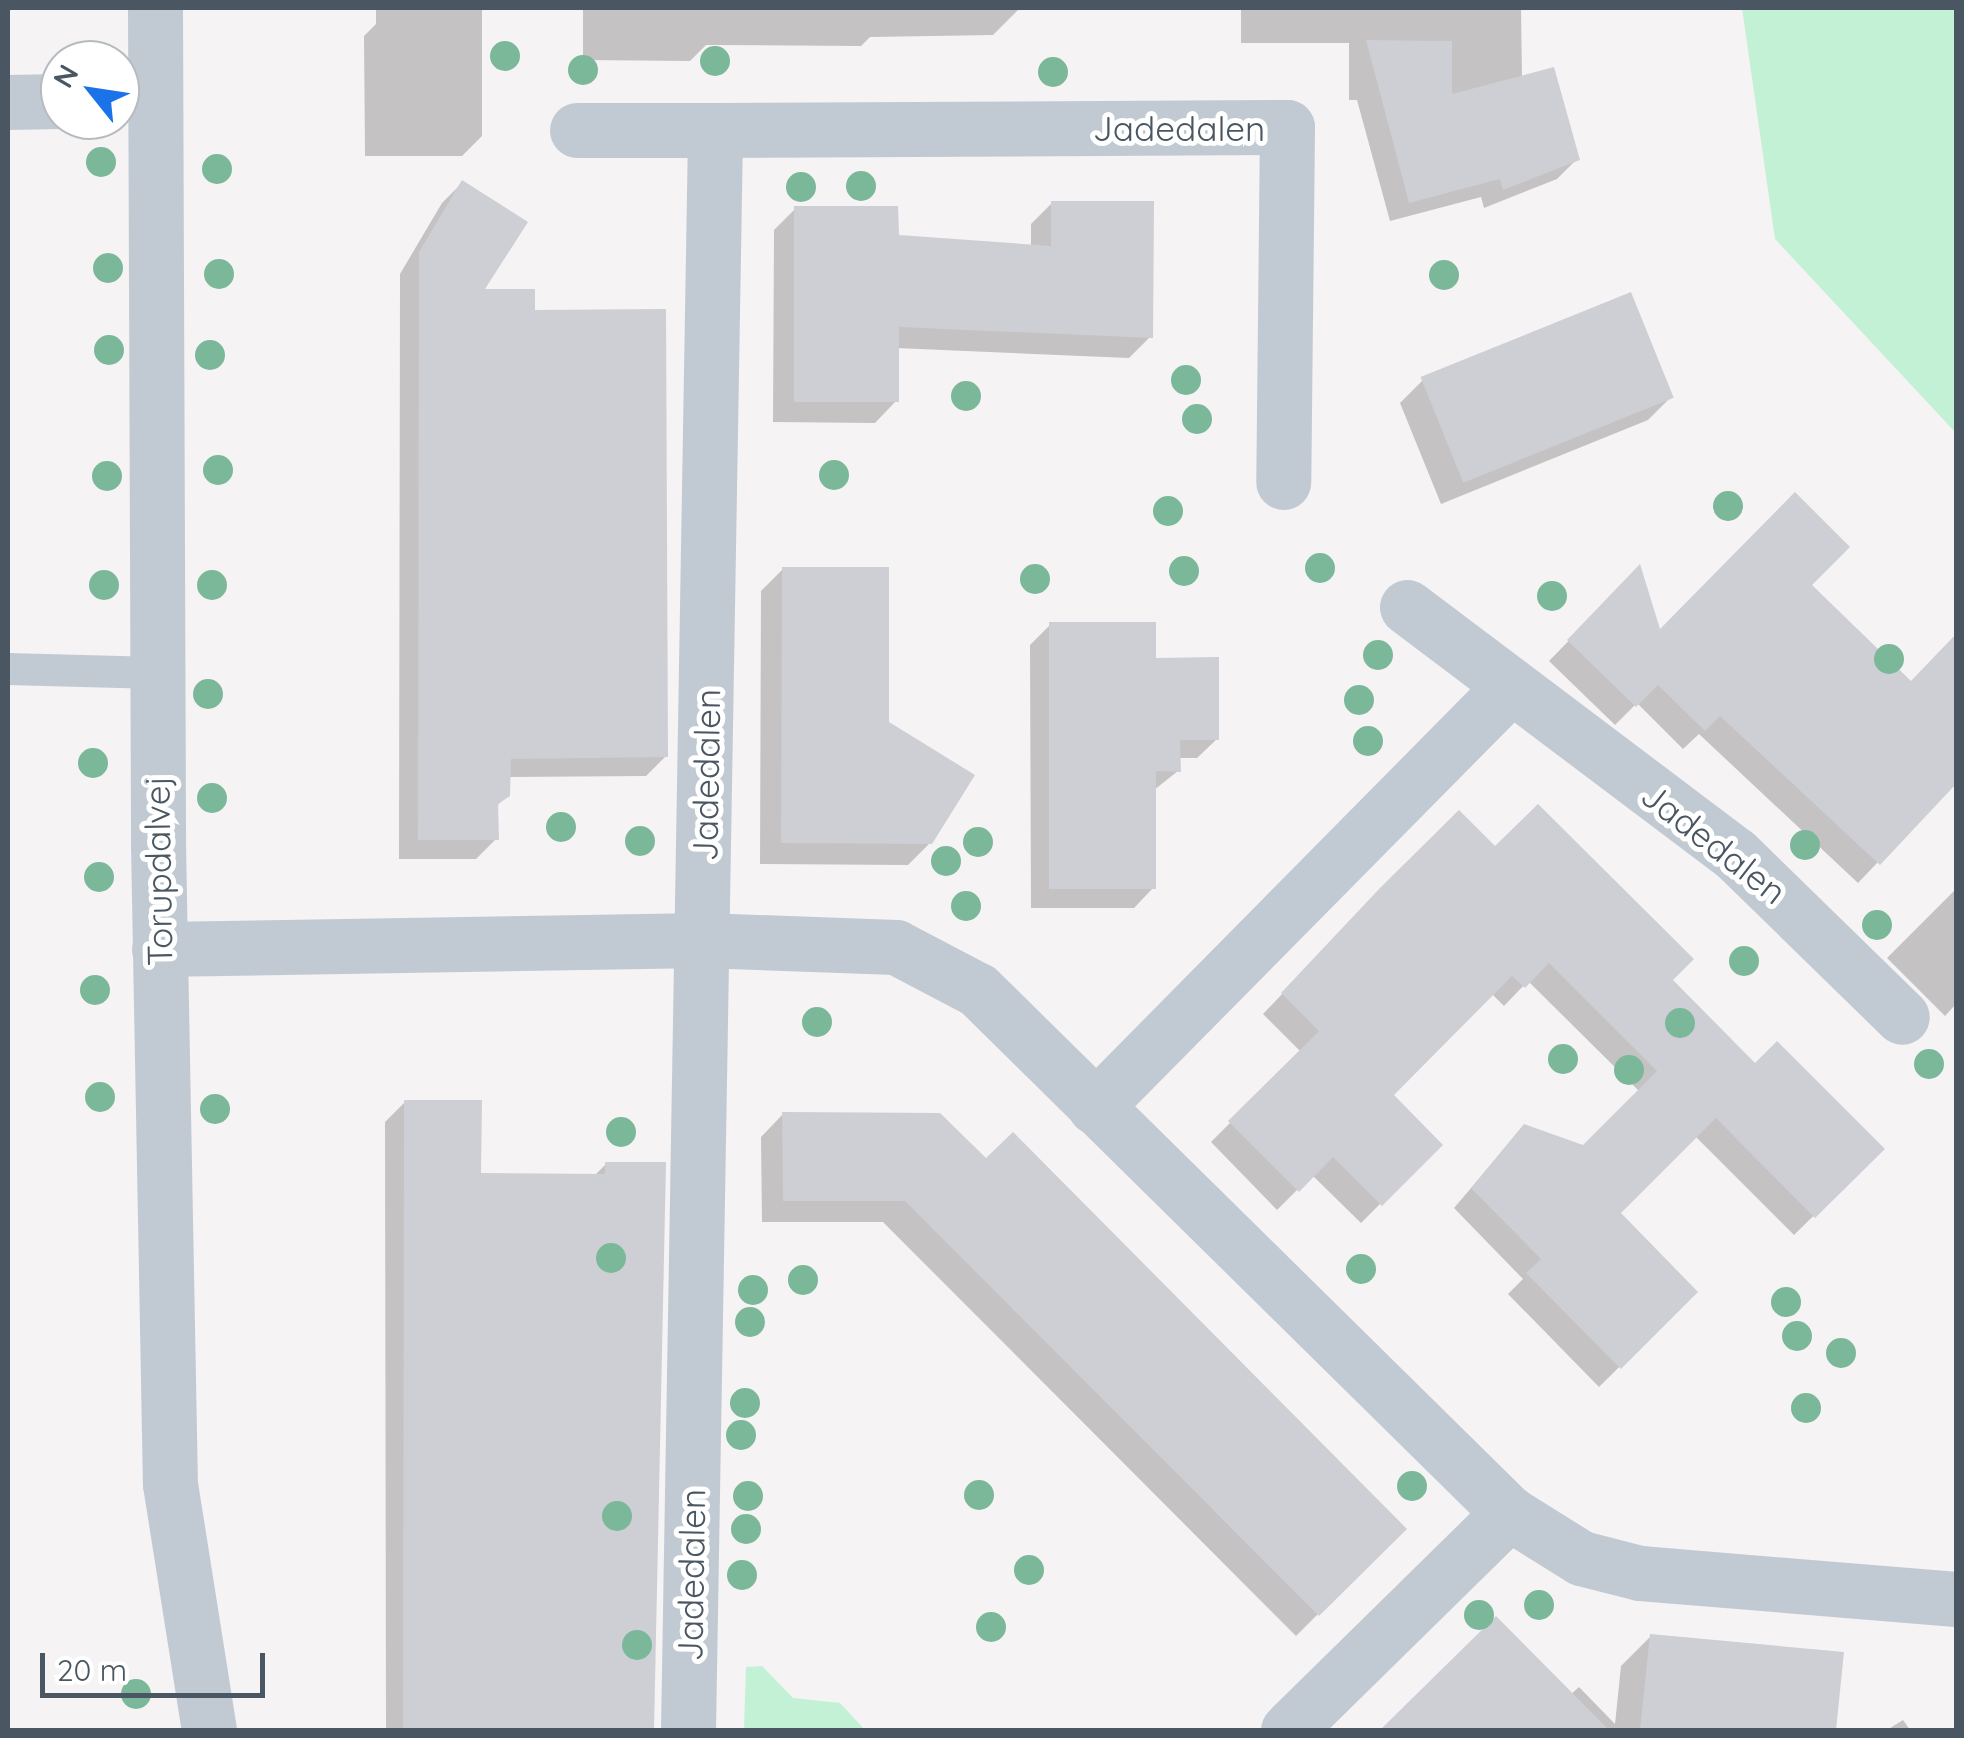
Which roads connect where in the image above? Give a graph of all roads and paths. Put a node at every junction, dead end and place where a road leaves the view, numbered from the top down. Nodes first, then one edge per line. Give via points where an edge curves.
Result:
1 (155, 8) edge
2 (140, 85) edge
3 (8, 102) edge
4 (40, 102) edge
5 (577, 130) dead end
6 (716, 130) junction
7 (138, 140) edge
8 (1283, 482) dead end
9 (1407, 607) dead end
10 (8, 669) edge
11 (157, 673) junction
12 (1509, 688) junction
13 (704, 940) junction
14 (159, 949) junction
15 (1902, 1017) dead end
16 (1096, 1106) junction
17 (1509, 1513) junction
18 (1956, 1600) edge
19 (209, 1730) edge
20 (688, 1730) edge
21 (1288, 1730) edge

1 - 2 street, Torupdalvej
3 - 4 street
5 - 6 street, Jadedalen
6 - 8 street, Jadedalen via 1288,127
6 - 13 street, Jadedalen
7 - 11 street, Torupdalvej
9 - 12 street, Jadedalen
10 - 11 lane
11 - 14 street, Torupdalvej
12 - 15 street, Jadedalen via 1735,854 1804,914
12 - 16 street
13 - 14 street
13 - 16 street via 896,947 978,990
13 - 20 street, Jadedalen
14 - 19 street, Torupdalvej via 170,1484
16 - 17 street
17 - 18 street via 1580,1558 1640,1573
17 - 21 street

